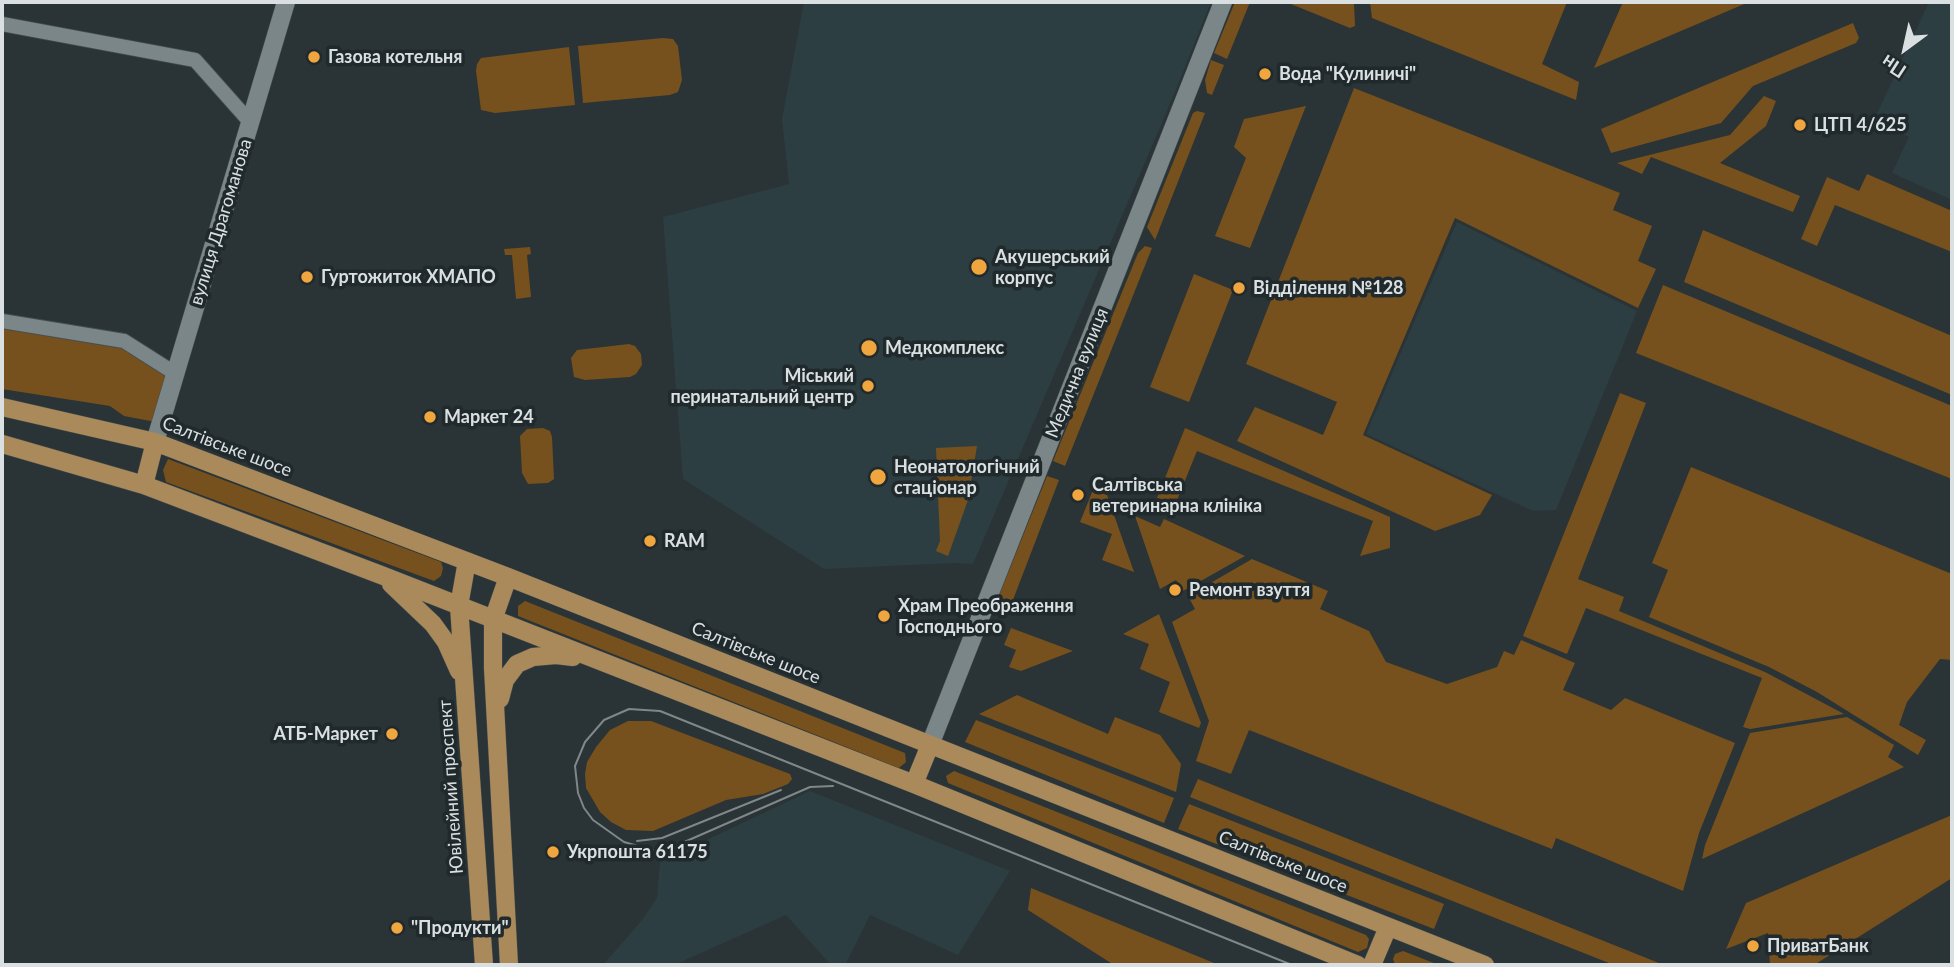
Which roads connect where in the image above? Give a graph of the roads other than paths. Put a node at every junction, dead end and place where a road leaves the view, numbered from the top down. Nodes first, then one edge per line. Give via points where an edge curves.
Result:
1 (286, 2) edge
2 (1223, 2) edge
3 (2, 24) edge
4 (251, 123) junction
5 (2, 321) edge
6 (176, 374) junction
7 (2, 407) edge
8 (156, 442) junction
9 (2, 444) edge
10 (144, 485) junction
11 (467, 561) junction
12 (381, 575) junction
13 (508, 577) junction
14 (459, 606) junction
15 (493, 620) junction
16 (590, 659) junction
17 (466, 695) junction
18 (496, 713) junction
19 (930, 745) junction
20 (914, 784) junction
21 (1388, 927) junction
22 (484, 965) edge
23 (509, 965) edge
24 (1358, 965) edge
25 (1372, 965) edge
26 (1485, 965) edge

1 - 4 street, вулиця Драгоманова
2 - 19 street, Медична вулиця
3 - 4 street via 195,60
4 - 6 street, вулиця Драгоманова
5 - 6 street via 124,341
6 - 8 street, вулиця Драгоманова
7 - 8 main road, Салтівське шосе
8 - 10 main road
8 - 11 main road, Салтівське шосе
9 - 10 main road
10 - 12 main road
11 - 13 main road, Салтівське шосе
11 - 14 main road, Ювілейний проспект
12 - 14 main road
12 - 17 main road via 440,632
13 - 15 main road
13 - 19 main road, Салтівське шосе
14 - 15 main road
14 - 17 main road, Ювілейний проспект
15 - 16 main road
15 - 18 main road
16 - 18 main road via 556,655 517,664 505,680
16 - 20 main road
17 - 22 main road, Ювілейний проспект
18 - 23 main road
19 - 20 main road
19 - 21 main road, Салтівське шосе
20 - 24 main road
21 - 25 main road
21 - 26 main road, Салтівське шосе

